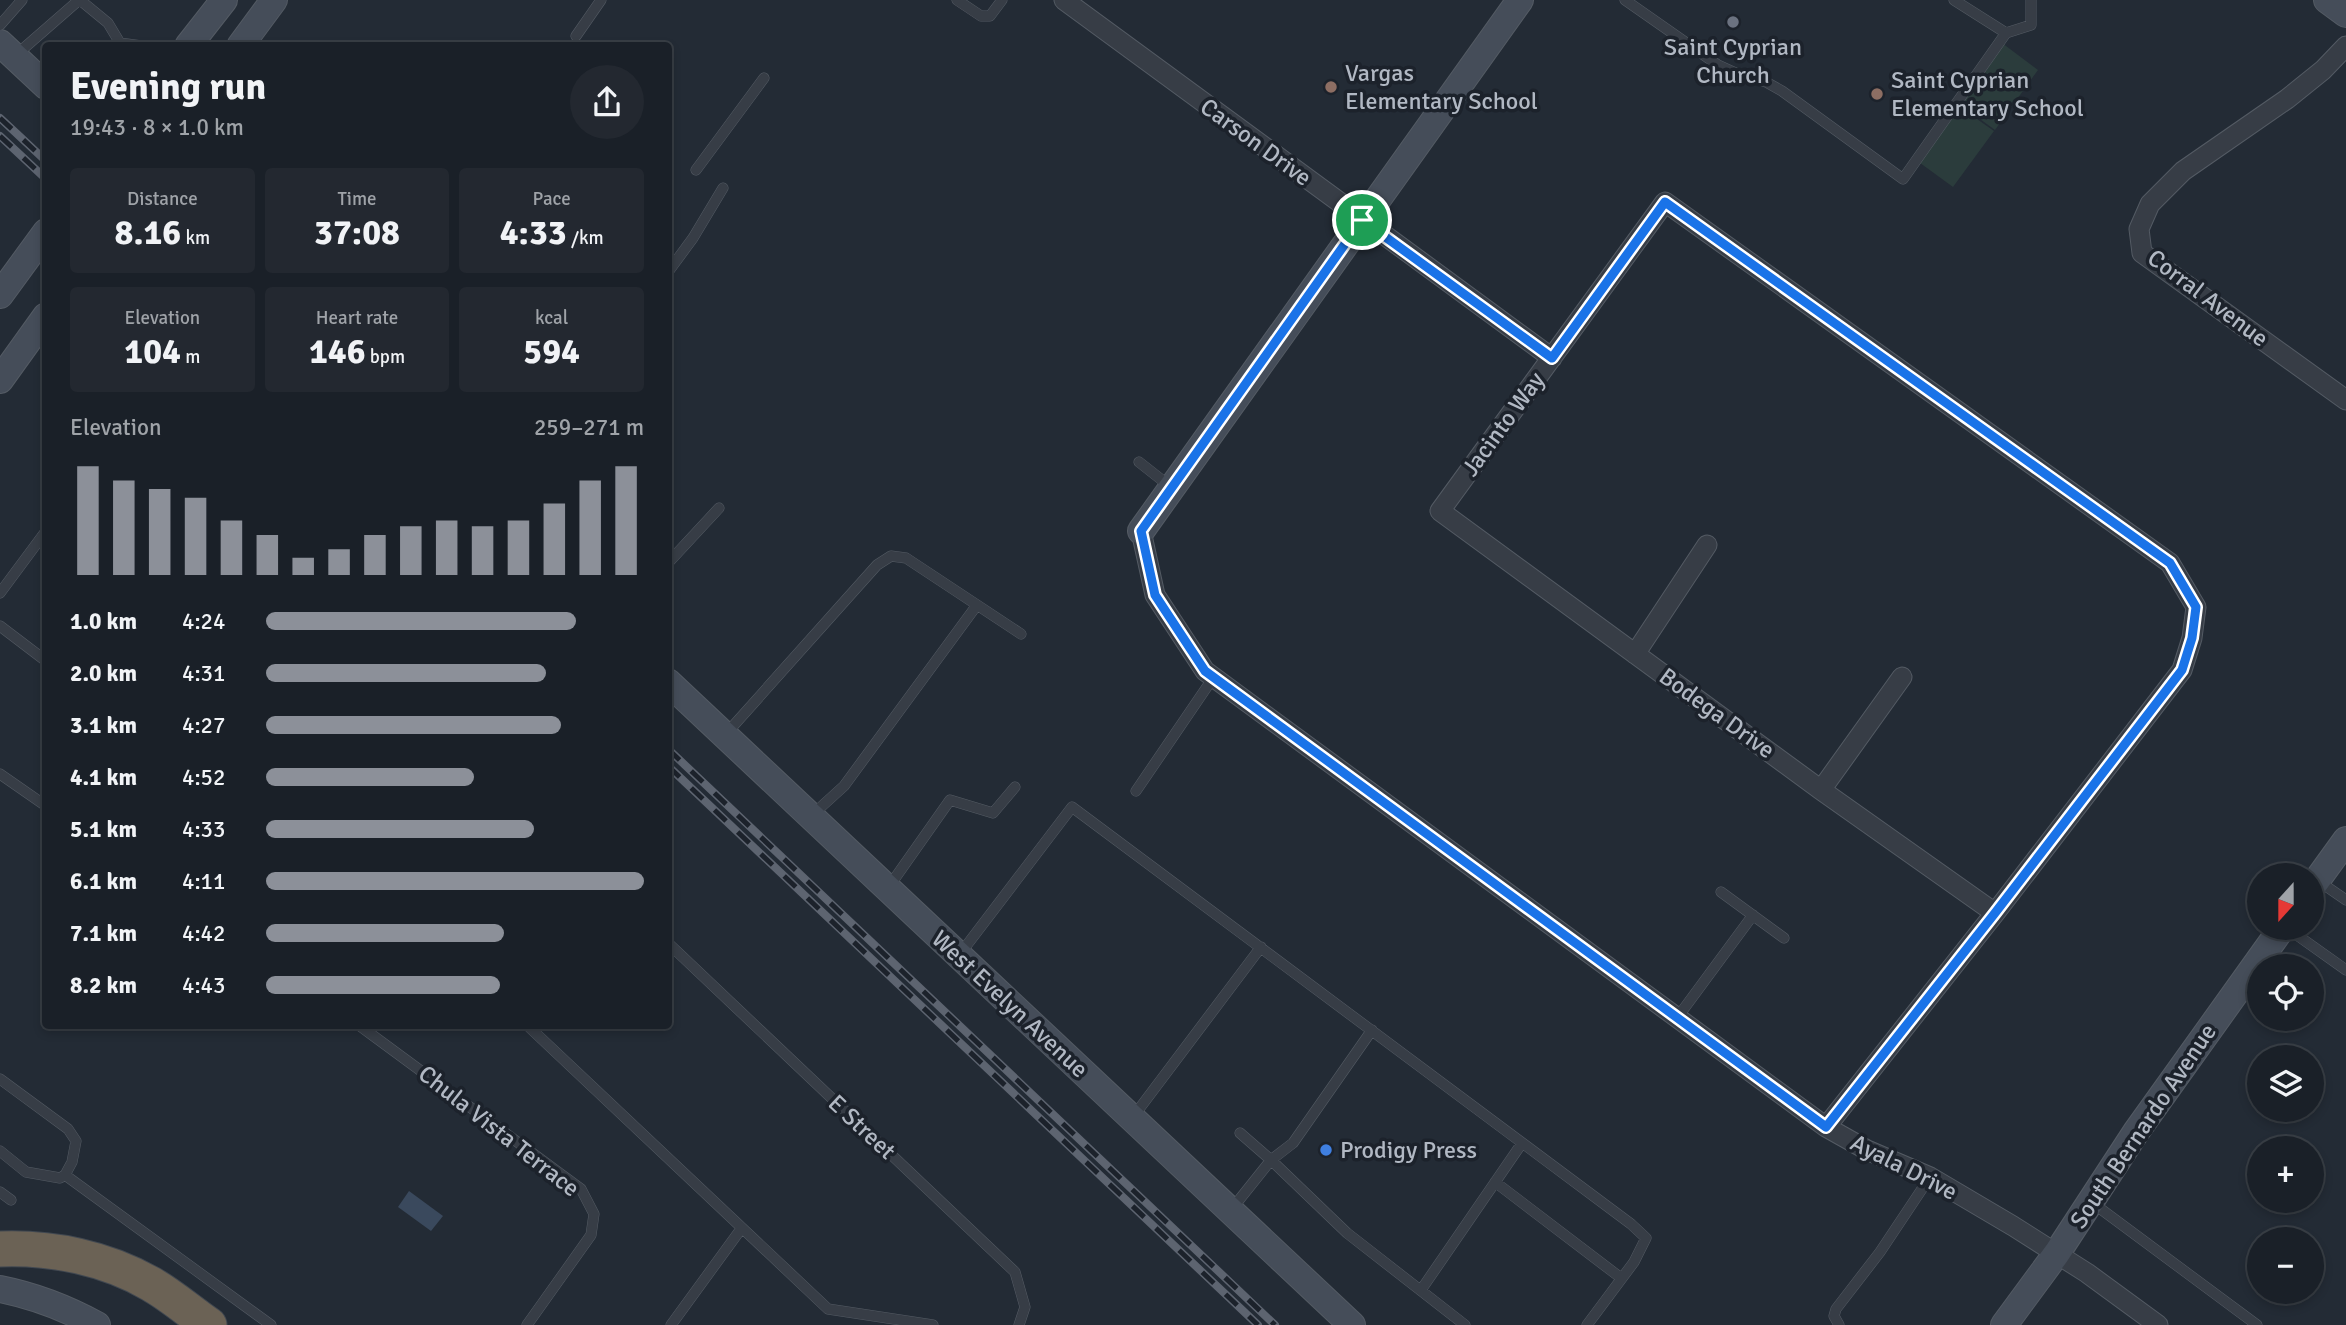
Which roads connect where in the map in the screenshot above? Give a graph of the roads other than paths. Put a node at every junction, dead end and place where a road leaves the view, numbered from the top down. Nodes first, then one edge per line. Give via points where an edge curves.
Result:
1 (22, 0) edge
2 (80, 0) edge
3 (224, 0) edge
4 (274, 0) edge
5 (601, 0) edge
6 (957, 0) edge
7 (1002, 0) edge
8 (1064, 0) edge
9 (1520, 0) edge
10 (1625, 0) edge
11 (1954, 0) edge
12 (2031, 0) edge
13 (2327, 0) edge
14 (2346, 14) edge
15 (0, 25) edge
16 (2006, 33) junction
17 (576, 36) dead end
18 (115, 42) edge
19 (191, 42) edge
20 (243, 42) edge
21 (2346, 46) edge
22 (7, 50) edge
23 (764, 78) dead end
24 (42, 82) edge
25 (696, 170) dead end
26 (723, 188) dead end
27 (1362, 220) junction
28 (42, 237) edge
29 (672, 267) edge
30 (0, 295) edge
31 (42, 322) edge
32 (1552, 358) junction
33 (0, 380) edge
34 (2346, 400) edge
35 (1139, 462) dead end
36 (1173, 488) junction
37 (719, 508) dead end
38 (1440, 511) joint
39 (1141, 531) joint
40 (42, 536) edge
41 (1707, 545) dead end
42 (672, 559) edge
43 (0, 593) edge
44 (977, 605) junction
45 (0, 626) edge
46 (1021, 634) dead end
47 (1635, 654) junction
48 (42, 659) edge
49 (1902, 677) dead end
50 (1213, 678) junction
51 (672, 686) edge
52 (725, 736) junction
53 (0, 774) edge
54 (1015, 787) dead end
55 (1821, 790) junction
56 (1136, 791) dead end
57 (42, 803) edge
58 (811, 817) junction
59 (2346, 839) edge
60 (2324, 869) edge
61 (2324, 888) edge
62 (888, 889) junction
63 (1721, 892) dead end
64 (2346, 900) edge
65 (1995, 913) junction
66 (1753, 915) junction
67 (1784, 939) dead end
68 (2276, 940) edge
69 (2302, 940) edge
70 (672, 947) edge
71 (1261, 947) junction
72 (959, 956) junction
73 (2346, 970) edge
74 (1677, 1018) junction
75 (364, 1029) edge
76 (531, 1029) edge
77 (1372, 1030) junction
78 (0, 1079) edge
79 (1132, 1119) junction
80 (1826, 1127) junction
81 (1240, 1133) dead end
82 (1522, 1143) junction
83 (0, 1151) edge
84 (1271, 1160) junction
85 (65, 1175) junction
86 (1930, 1177) junction
87 (1495, 1182) junction
88 (0, 1192) edge
89 (12, 1200) dead end
90 (2090, 1201) junction
91 (1230, 1211) junction
92 (741, 1229) junction
93 (0, 1249) edge
94 (2057, 1253) junction
95 (1621, 1278) junction
96 (0, 1289) edge
97 (1421, 1290) junction
98 (97, 1325) edge
99 (209, 1325) edge
100 (271, 1325) edge
101 (527, 1325) edge
102 (671, 1325) edge
103 (933, 1325) edge
104 (1019, 1325) edge
105 (1352, 1325) edge
106 (1465, 1325) edge
107 (1587, 1325) edge
108 (1839, 1325) edge
109 (2004, 1325) edge
110 (2158, 1325) edge
111 (2257, 1325) edge

1 - 15 lane
2 - 18 lane via 108,23
2 - 22 lane via 47,28
3 - 19 main road
4 - 20 main road
5 - 17 lane
6 - 7 lane via 981,16 990,16
8 - 27 street, Carson Drive
9 - 27 main road
10 - 16 lane via 1718,65 1782,91 1903,179
11 - 16 lane
12 - 16 lane via 2031,25
13 - 14 main road
21 - 34 street, Corral Avenue via 2287,99 2183,171 2150,204 2139,229 2142,253
22 - 24 main road
23 - 25 lane
26 - 29 lane
27 - 32 street, Carson Drive
27 - 36 main road
28 - 30 main road
31 - 33 main road
32 - 38 street, Jacinto Way
32 - 65 street, Jacinto Way via 1665,202 2170,563 2196,607 2182,670
35 - 36 lane
36 - 39 main road
37 - 42 lane
38 - 47 street, Bodega Drive
39 - 50 street, Ayala Drive via 1155,595
40 - 43 lane
41 - 47 street
44 - 46 lane
44 - 52 lane via 906,558 891,556 877,565
44 - 58 lane via 844,786
45 - 48 lane
47 - 55 street, Bodega Drive
49 - 55 street
50 - 56 lane
50 - 74 street, Ayala Drive
51 - 52 main road, West Evelyn Avenue
52 - 58 main road, West Evelyn Avenue
53 - 57 lane
54 - 62 lane via 993,813 950,800
55 - 65 street, Bodega Drive
58 - 62 main road, West Evelyn Avenue
59 - 60 main road
61 - 64 lane
62 - 72 main road, West Evelyn Avenue
63 - 66 lane
65 - 80 street
66 - 67 lane
66 - 74 lane
68 - 90 main road, South Bernardo Avenue
69 - 73 lane
70 - 104 lane, E Street via 1015,1272 1025,1307
71 - 72 lane via 1072,807
71 - 77 lane
71 - 79 lane
72 - 79 main road, West Evelyn Avenue
74 - 80 street, Ayala Drive
75 - 101 lane, Chula Vista Terrace via 581,1189 594,1214 591,1235
76 - 92 lane
77 - 82 lane
77 - 84 lane via 1293,1143
78 - 85 lane via 68,1129 76,1141
79 - 91 main road, West Evelyn Avenue
80 - 86 street, Ayala Drive
81 - 84 lane
82 - 87 lane
82 - 95 lane via 1646,1238
83 - 85 lane via 26,1172 40,1177
84 - 91 lane
84 - 97 lane via 1347,1233
85 - 100 lane
86 - 94 street, Ayala Drive
86 - 108 lane via 1836,1310
87 - 95 lane
87 - 97 lane
88 - 89 lane
90 - 94 main road, South Bernardo Avenue
90 - 111 lane
91 - 105 main road, West Evelyn Avenue
92 - 102 lane
92 - 103 lane via 828,1309
93 - 99 highway via 27,1248 105,1263 154,1286
94 - 109 main road, South Bernardo Avenue
94 - 110 street, Ayala Drive
95 - 107 lane
96 - 98 main road via 70,1310
97 - 106 lane

